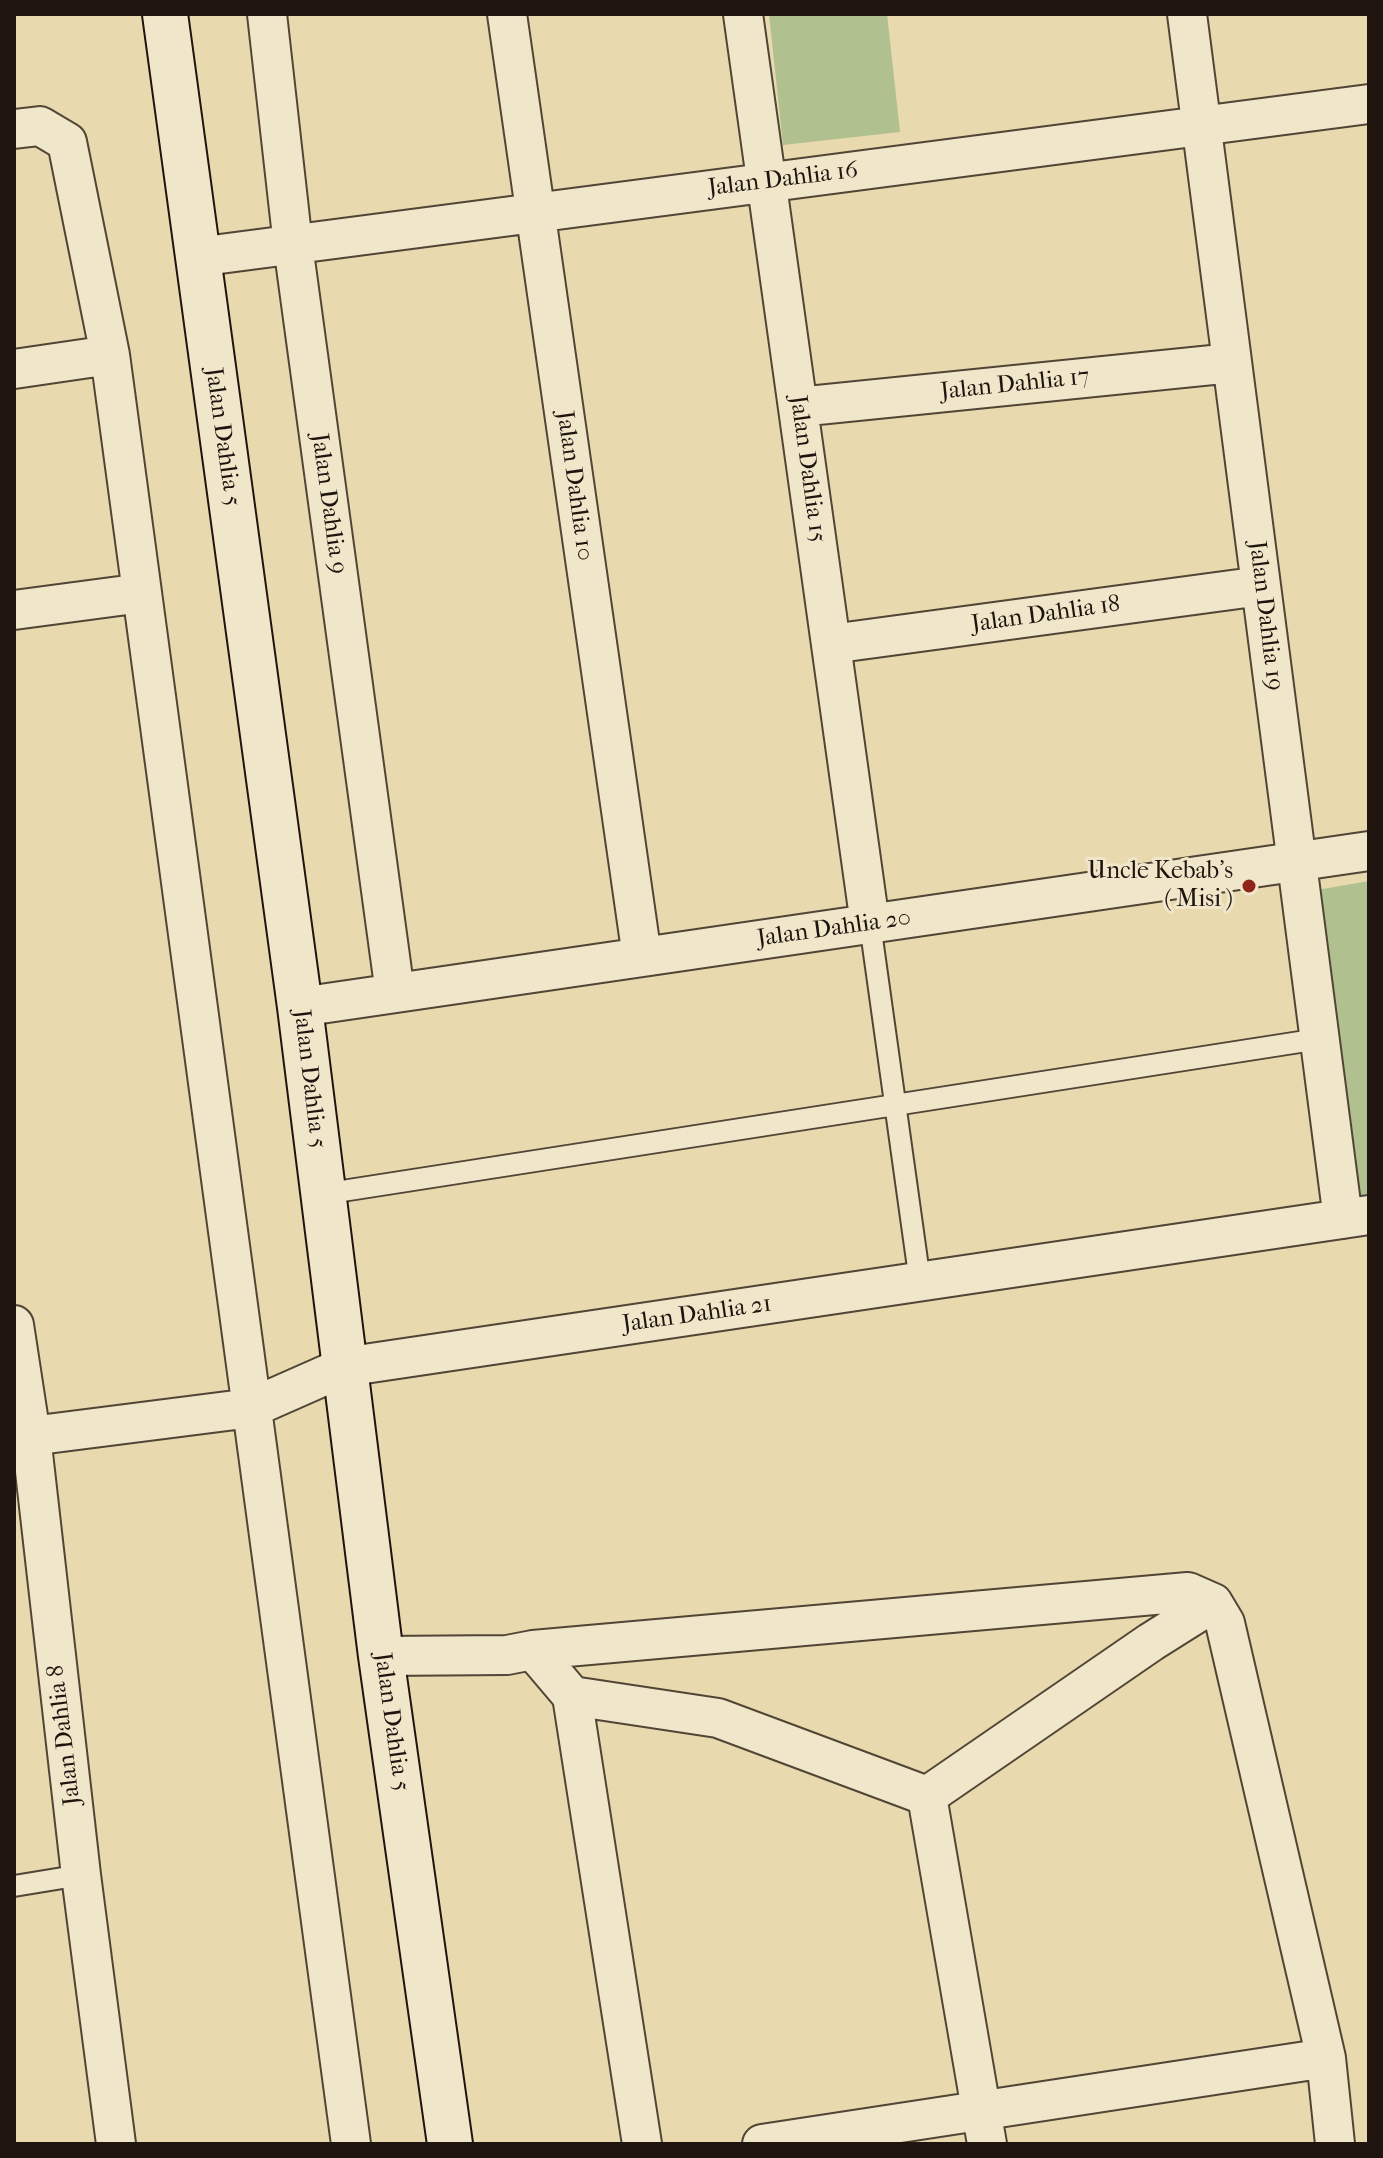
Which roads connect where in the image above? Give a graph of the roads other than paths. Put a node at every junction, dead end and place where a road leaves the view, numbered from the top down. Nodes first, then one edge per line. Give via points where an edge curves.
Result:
1 (165, 14) edge
2 (267, 14) edge
3 (507, 14) edge
4 (743, 14) edge
5 (1187, 14) edge
6 (1369, 104) edge
7 (1202, 126) junction
8 (14, 129) edge
9 (767, 182) junction
10 (535, 213) junction
11 (293, 245) junction
12 (197, 257) junction
13 (110, 355) junction
14 (1232, 363) junction
15 (14, 369) edge
16 (798, 407) junction
17 (1261, 586) junction
18 (142, 593) junction
19 (14, 610) edge
20 (831, 644) junction
21 (1369, 851) edge
22 (1296, 862) junction
23 (870, 924) junction
24 (642, 957) junction
25 (395, 993) junction
26 (300, 1007) junction
27 (1319, 1039) junction
28 (895, 1106) junction
29 (323, 1194) junction
30 (1356, 1217) edge
31 (920, 1282) junction
32 (14, 1325) edge
33 (344, 1367) junction
34 (251, 1408) junction
35 (31, 1436) junction
36 (1213, 1603) junction
37 (533, 1650) junction
38 (381, 1656) junction
39 (572, 1696) junction
40 (927, 1796) junction
41 (81, 1875) junction
42 (14, 1886) edge
43 (1326, 2058) junction
44 (985, 2127) edge
45 (116, 2144) edge
46 (351, 2144) edge
47 (450, 2144) edge
48 (642, 2144) edge
49 (762, 2144) edge
50 (1335, 2144) edge

1 - 12 street, Jalan Dahlia 5
2 - 11 street, Jalan Dahlia 9
3 - 10 street, Jalan Dahlia 10
4 - 9 street, Jalan Dahlia 15
5 - 7 street, Jalan Dahlia 19
6 - 7 street, Jalan Dahlia 16
7 - 9 street, Jalan Dahlia 16
7 - 14 street, Jalan Dahlia 19
8 - 13 street via 40,126 67,142
9 - 10 street, Jalan Dahlia 16
9 - 16 street, Jalan Dahlia 15
10 - 11 street, Jalan Dahlia 16
10 - 24 street, Jalan Dahlia 10
11 - 12 street, Jalan Dahlia 16
11 - 25 street, Jalan Dahlia 9
12 - 26 street, Jalan Dahlia 5
13 - 15 street
13 - 18 street
14 - 16 street, Jalan Dahlia 17
14 - 17 street, Jalan Dahlia 19
16 - 20 street, Jalan Dahlia 15
17 - 20 street, Jalan Dahlia 18
17 - 22 street, Jalan Dahlia 19
18 - 19 street
18 - 34 street
20 - 23 street, Jalan Dahlia 15
21 - 22 street, Jalan Dahlia 20
22 - 23 street, Jalan Dahlia 20
22 - 27 street, Jalan Dahlia 19
23 - 24 street, Jalan Dahlia 20
23 - 28 lane
24 - 25 street, Jalan Dahlia 20
25 - 26 street, Jalan Dahlia 20
26 - 29 street, Jalan Dahlia 5
27 - 28 lane
27 - 30 street, Jalan Dahlia 19
28 - 29 lane
28 - 31 lane
29 - 33 street, Jalan Dahlia 5
30 - 31 street, Jalan Dahlia 21
31 - 33 street, Jalan Dahlia 21
32 - 35 street, Jalan Dahlia 8
33 - 34 street, Jalan Dahlia 21
33 - 38 street, Jalan Dahlia 5
34 - 35 street, Jalan Dahlia 21
34 - 46 street
35 - 41 street, Jalan Dahlia 8
36 - 37 street via 1188,1592
36 - 40 street
36 - 43 street via 1225,1623
37 - 38 street
37 - 39 street
38 - 47 street, Jalan Dahlia 5
39 - 40 street via 718,1718
39 - 48 street
40 - 44 street
41 - 42 lane
41 - 45 street, Jalan Dahlia 8
43 - 44 street
43 - 50 street
44 - 49 street

